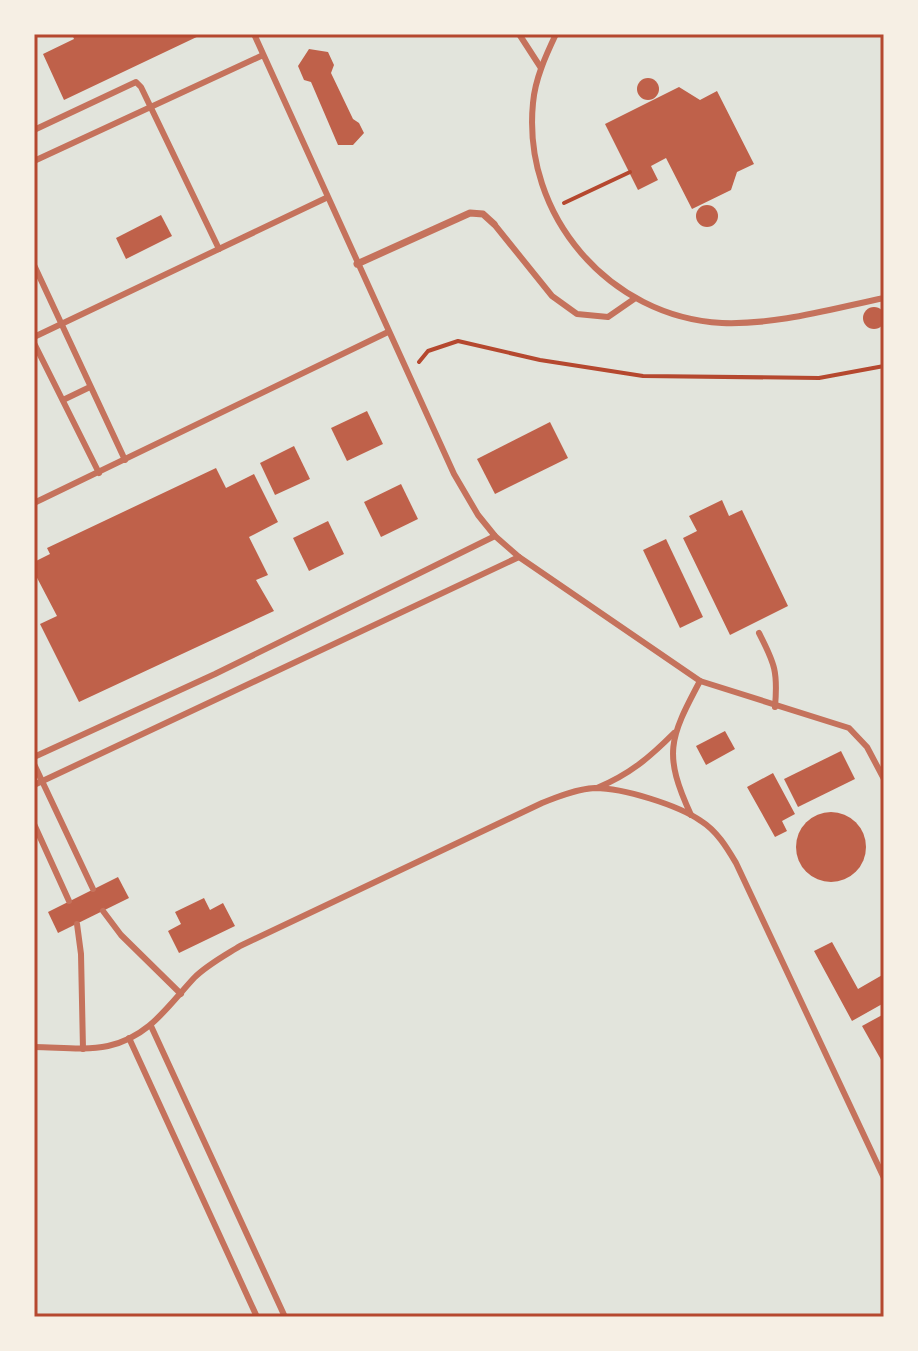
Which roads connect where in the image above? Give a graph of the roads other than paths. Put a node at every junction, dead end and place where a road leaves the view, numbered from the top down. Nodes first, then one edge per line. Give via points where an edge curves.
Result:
1 (254, 34) edge
2 (519, 34) edge
3 (556, 34) edge
4 (261, 56) junction
5 (541, 68) junction
6 (151, 107) junction
7 (34, 130) edge
8 (34, 161) edge
9 (326, 198) junction
10 (494, 224) joint
11 (219, 249) junction
12 (357, 264) junction
13 (34, 265) edge
14 (884, 298) edge
15 (634, 299) junction
16 (61, 325) junction
17 (388, 332) junction
18 (34, 337) edge
19 (34, 343) edge
20 (90, 387) junction
21 (63, 400) junction
22 (125, 460) junction
23 (99, 473) junction
24 (34, 503) edge
25 (495, 536) junction
26 (519, 557) junction
27 (759, 633) dead end
28 (700, 681) junction
29 (775, 707) junction
30 (674, 733) junction
31 (34, 757) edge
32 (34, 764) edge
33 (884, 779) edge
34 (42, 781) junction
35 (34, 785) edge
36 (596, 788) junction
37 (691, 815) junction
38 (34, 824) edge
39 (93, 889) dead end
40 (69, 901) dead end
41 (103, 911) dead end
42 (77, 924) dead end
43 (181, 994) junction
44 (151, 1026) junction
45 (129, 1038) junction
46 (34, 1047) edge
47 (83, 1049) junction
48 (884, 1178) edge
49 (257, 1317) edge
50 (285, 1317) edge

1 - 4 lane
2 - 5 lane
3 - 5 lane
4 - 6 lane
4 - 9 lane
5 - 15 lane via 533,102 541,187 561,227 594,268
6 - 7 lane via 136,82
6 - 8 lane
6 - 11 lane
9 - 11 lane
9 - 12 lane
10 - 12 street via 483,214 470,213
10 - 15 lane via 552,296 577,314 608,317
11 - 16 lane
12 - 17 lane
13 - 16 lane
14 - 15 lane via 777,321 720,323
16 - 18 lane
16 - 20 lane
17 - 22 lane
17 - 25 lane via 454,474
19 - 21 lane
20 - 21 lane
20 - 22 lane
21 - 23 lane
22 - 23 lane
23 - 24 lane
25 - 26 lane
25 - 31 lane
26 - 28 lane
26 - 34 lane
27 - 29 lane via 774,662
28 - 29 lane
28 - 30 lane
29 - 33 lane via 849,728 867,747
30 - 36 lane via 647,760
30 - 37 lane via 679,788
32 - 34 lane
34 - 35 lane
34 - 39 lane
36 - 37 lane
36 - 43 lane via 542,803 240,946
37 - 48 lane via 724,843 736,863
38 - 40 lane
41 - 43 lane
42 - 47 lane
43 - 44 lane
44 - 45 lane
44 - 50 lane
45 - 47 lane
45 - 49 lane
46 - 47 lane

